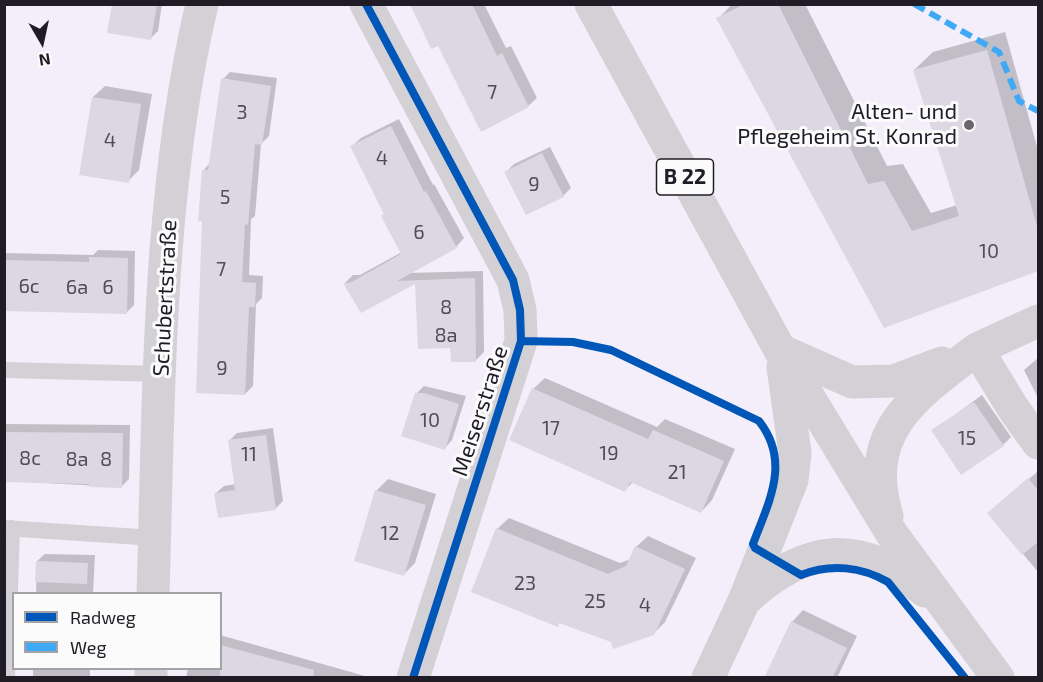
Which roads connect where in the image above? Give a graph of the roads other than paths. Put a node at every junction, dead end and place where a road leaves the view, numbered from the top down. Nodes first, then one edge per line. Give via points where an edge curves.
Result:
1 (202, 4) edge
2 (366, 4) edge
3 (591, 4) edge
4 (1038, 321) edge
5 (977, 349) junction
6 (780, 350) junction
7 (4, 370) edge
8 (161, 374) junction
9 (1038, 443) edge
10 (8, 528) edge
11 (892, 534) junction
12 (155, 538) junction
13 (153, 592) edge
14 (744, 601) junction
15 (941, 603) junction
16 (7, 678) edge
17 (413, 678) edge
18 (708, 678) edge
19 (998, 678) edge

1 - 8 main road, Schubertstraße via 176,145 167,223
2 - 17 main road, Meiserstraße via 513,280 520,310 521,341
3 - 6 main road, B 22
4 - 5 main road
5 - 6 main road via 894,381 852,381
5 - 9 main road
5 - 11 main road via 916,396 894,424 882,456 880,495
6 - 11 main road, B 22
6 - 14 main road via 795,453 792,480
7 - 8 lane
8 - 12 main road, Schubertstraße
10 - 12 lane
10 - 16 lane
11 - 15 main road, B 22
12 - 13 main road, Schubertstraße
14 - 15 main road via 786,568 826,555 856,554 905,575
14 - 18 main road
15 - 19 main road, B 22

